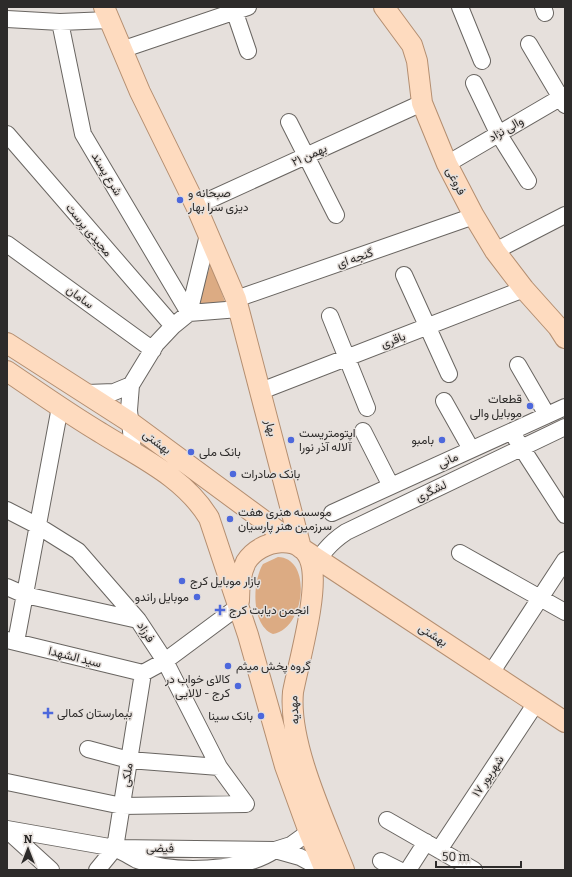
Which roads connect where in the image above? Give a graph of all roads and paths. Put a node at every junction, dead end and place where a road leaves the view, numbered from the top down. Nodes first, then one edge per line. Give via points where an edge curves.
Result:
1 (384, 7) edge
2 (460, 7) edge
3 (239, 8) edge
4 (106, 14) edge
5 (7, 19) edge
6 (60, 22) junction
7 (529, 44) dead end
8 (122, 50) junction
9 (248, 51) dead end
10 (482, 61) dead end
11 (474, 83) dead end
12 (564, 99) edge
13 (422, 103) junction
14 (289, 122) dead end
15 (498, 133) junction
16 (7, 134) edge
17 (306, 156) junction
18 (447, 164) junction
19 (528, 181) dead end
20 (196, 206) junction
21 (336, 215) dead end
22 (565, 215) edge
23 (474, 216) junction
24 (208, 235) junction
25 (7, 244) edge
26 (495, 251) junction
27 (404, 275) dead end
28 (524, 289) junction
29 (237, 304) junction
30 (189, 313) junction
31 (330, 316) dead end
32 (173, 326) junction
33 (428, 326) junction
34 (563, 329) edge
35 (7, 343) edge
36 (153, 350) junction
37 (348, 358) junction
38 (518, 365) dead end
39 (7, 371) edge
40 (449, 374) dead end
41 (132, 385) junction
42 (262, 391) junction
43 (86, 393) junction
44 (444, 401) dead end
45 (60, 406) junction
46 (565, 406) edge
47 (367, 408) dead end
48 (547, 415) junction
49 (130, 422) junction
50 (565, 427) edge
51 (363, 431) dead end
52 (511, 431) junction
53 (522, 448) junction
54 (471, 449) junction
55 (133, 452) junction
56 (391, 486) junction
57 (7, 510) edge
58 (332, 513) dead end
59 (565, 515) edge
60 (38, 526) junction
61 (301, 548) junction
62 (460, 553) dead end
63 (565, 560) edge
64 (316, 566) junction
65 (7, 587) edge
66 (25, 595) junction
67 (540, 597) junction
68 (239, 606) junction
69 (565, 612) edge
70 (138, 620) junction
71 (12, 641) edge
72 (165, 661) junction
73 (143, 673) junction
74 (491, 673) junction
75 (536, 703) junction
76 (565, 722) edge
77 (88, 749) dead end
78 (129, 760) junction
79 (219, 767) junction
80 (7, 782) edge
81 (122, 806) junction
82 (386, 820) dead end
83 (7, 830) edge
84 (309, 832) junction
85 (433, 846) junction
86 (115, 848) junction
87 (275, 850) junction
88 (381, 861) dead end
89 (51, 870) edge
90 (97, 870) edge
91 (324, 870) edge
92 (344, 870) edge
93 (399, 870) edge
94 (408, 870) edge
95 (474, 870) edge

1 - 13 main road, فروغی via 412,45 417,62
2 - 10 street
3 - 8 street
3 - 9 street
4 - 6 street
4 - 8 main road
5 - 6 street
6 - 30 street, شرع پسند via 83,134
7 - 12 street
8 - 20 main road
11 - 15 street
12 - 15 street, والی نژاد
13 - 17 street, ۲۱ بهمن
13 - 18 main road, فروغی
14 - 17 street
15 - 18 street, والی نژاد
15 - 19 street
16 - 32 street, مجیدی پرست
17 - 20 street, ۲۱ بهمن
17 - 21 street
18 - 23 main road, فروغی
20 - 24 main road, بهار
22 - 26 street
23 - 26 main road, فروغی
23 - 29 street, گنجه ای
24 - 29 main road, بهار
24 - 30 street
25 - 36 street, سامان
26 - 28 main road, فروغی
27 - 33 street
28 - 33 street, باقری
28 - 34 main road, فروغی
29 - 30 street
29 - 42 main road, بهار
30 - 32 street
31 - 37 street
32 - 36 street
33 - 37 street, باقری
33 - 40 street
35 - 43 main road, بهشتى
36 - 41 street
37 - 42 street, باقری
37 - 47 street
38 - 48 street
39 - 45 main road, بهشتى
41 - 43 street via 114,392
41 - 49 street via 129,398
42 - 61 main road, بهار
43 - 49 main road, بهشتى
44 - 54 street
45 - 55 main road, بهشتى
45 - 60 street
46 - 48 street, مانی
48 - 52 street, مانی
49 - 55 street
49 - 61 main road, بهشتى
50 - 53 street, لشگری
51 - 56 street
52 - 53 street
52 - 54 street, مانی
53 - 59 street
53 - 64 street, لشگری via 346,532 333,541
54 - 56 street, مانی
55 - 68 main road, بهشتى via 188,490 202,507 209,518
56 - 58 street, مانی
57 - 60 street, فرزاد
60 - 66 street
60 - 70 street, فرزاد via 78,551
61 - 64 main road, مهدیه
61 - 68 main road via 290,542 277,541 254,552 246,562 241,576
62 - 67 street
63 - 67 street
64 - 74 main road, بهشتی
64 - 92 main road, مهدیه via 292,704 307,775
65 - 66 street
66 - 70 street
66 - 71 street
67 - 69 street
67 - 74 street
68 - 72 street
68 - 84 main road, مهدیه via 286,766
70 - 72 street, فرزاد
71 - 73 street, سید الشهدا
72 - 73 street
72 - 79 street, فرزاد
73 - 78 street, ملکی
74 - 75 main road, بهشتی
75 - 76 main road, بهشتی
75 - 85 street, ۱۷ شهریور
77 - 78 street
78 - 79 street
78 - 81 street, ملکی
79 - 81 street, فرزاد via 246,804
80 - 81 street
81 - 86 street, ملکی
82 - 85 street
83 - 86 street
83 - 89 street
84 - 87 street via 292,845
84 - 91 main road, مهدیه
85 - 94 street, ۱۷ شهریور
85 - 95 street
86 - 87 street via 150,863 205,869 247,863 264,858
86 - 90 street, ملکی
87 - 91 street via 300,857
88 - 93 street

